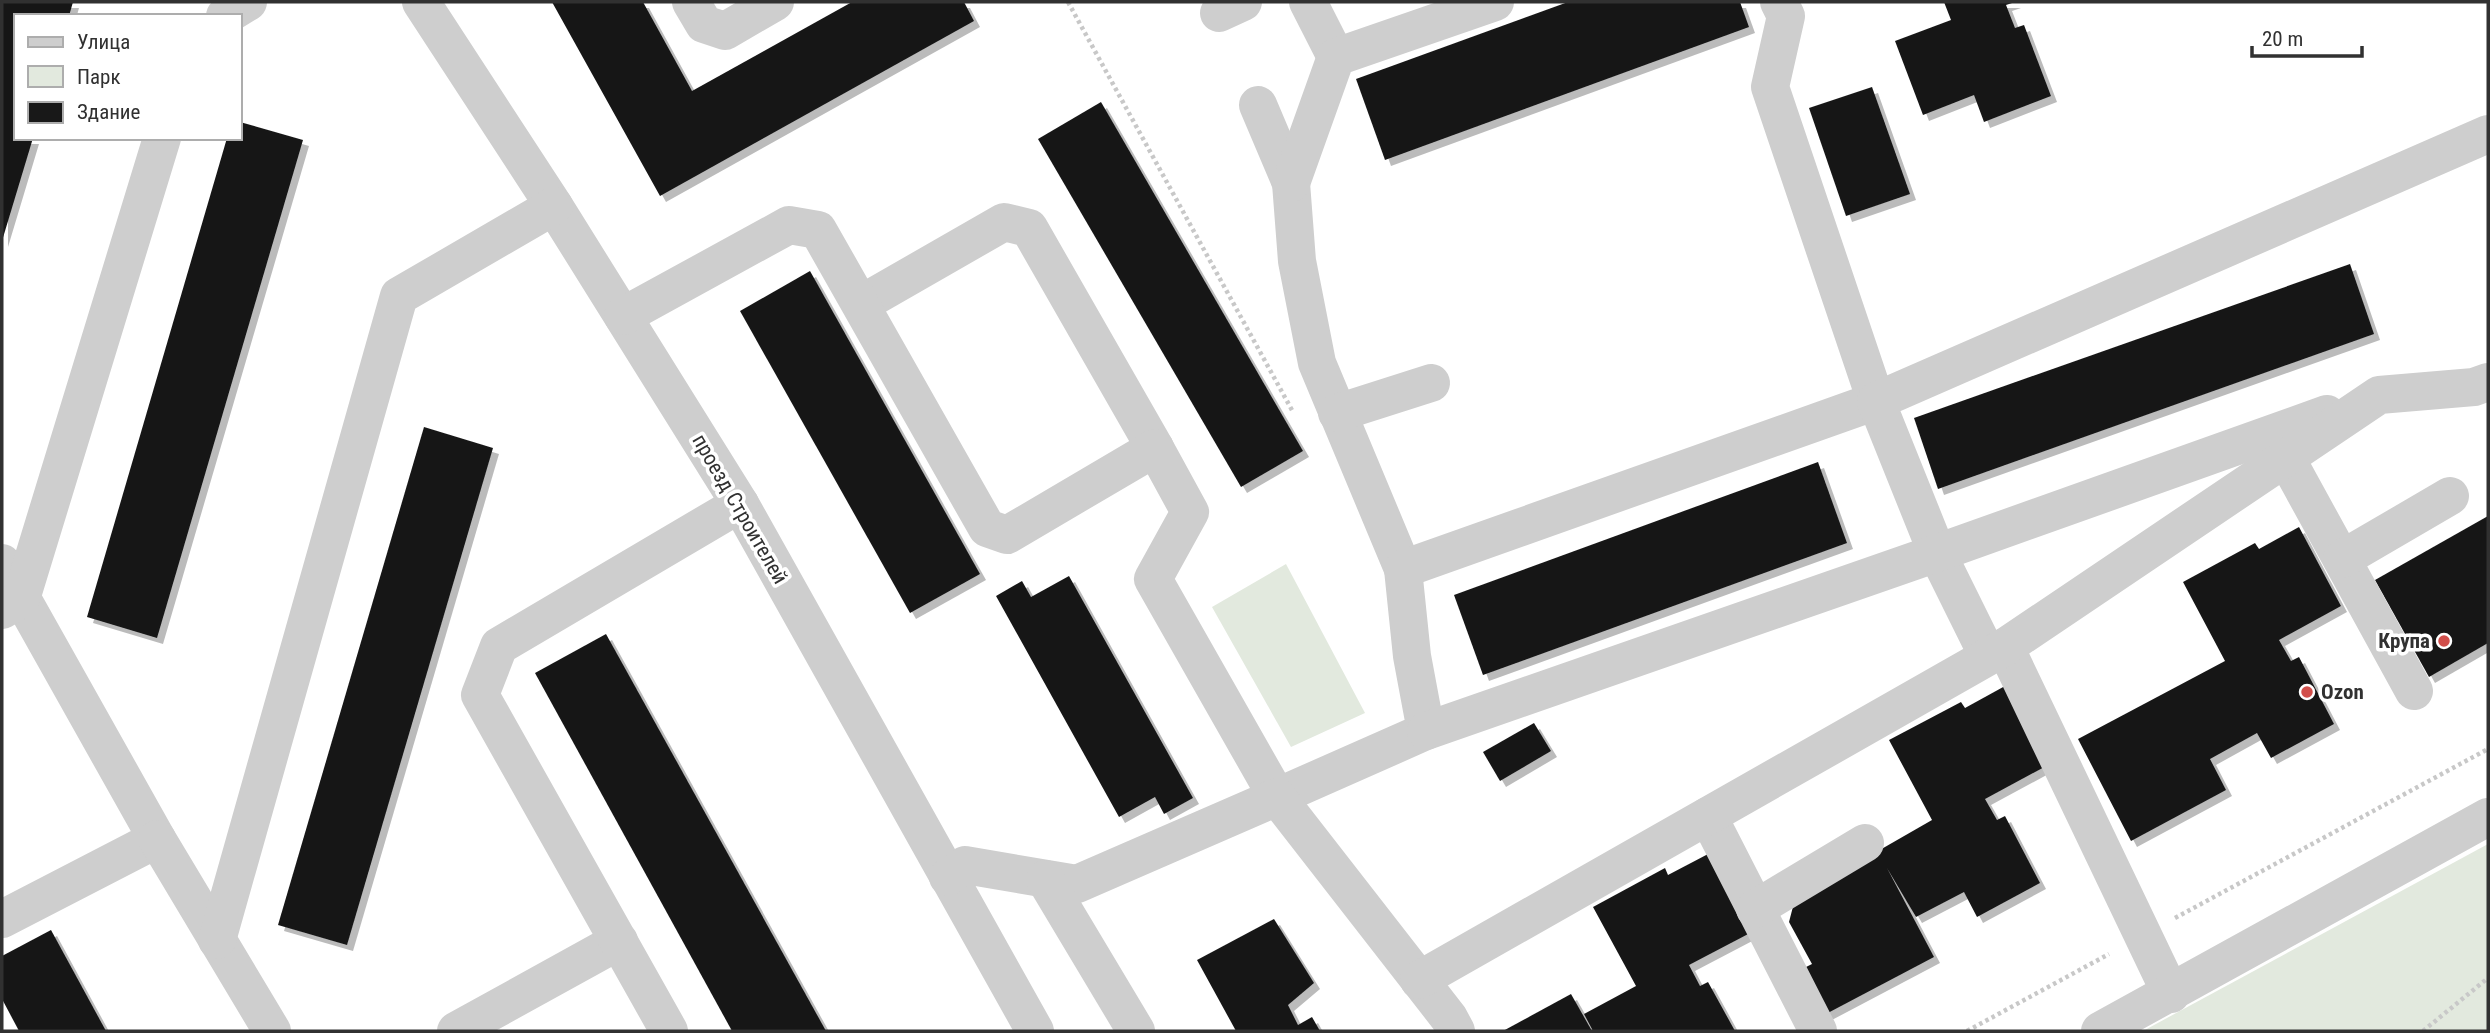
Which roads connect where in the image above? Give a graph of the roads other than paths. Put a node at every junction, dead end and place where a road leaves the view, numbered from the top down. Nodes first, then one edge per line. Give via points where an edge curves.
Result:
1 (248, 2) edge
2 (421, 2) edge
3 (691, 2) edge
4 (775, 2) edge
5 (1308, 2) edge
6 (1495, 2) edge
7 (1779, 2) edge
8 (228, 14) edge
9 (1336, 57) junction
10 (1258, 105) dead end
11 (2488, 134) edge
12 (161, 140) edge
13 (1291, 183) junction
14 (554, 206) junction
15 (861, 304) junction
16 (623, 316) junction
17 (2488, 382) edge
18 (1431, 383) dead end
19 (2379, 395) junction
20 (1876, 401) junction
21 (1337, 413) junction
22 (1155, 448) junction
23 (2286, 458) junction
24 (2449, 496) dead end
25 (740, 504) junction
26 (1937, 553) junction
27 (2342, 559) junction
28 (2, 563) edge
29 (1403, 569) junction
30 (11, 604) edge
31 (1996, 652) junction
32 (2414, 691) dead end
33 (1426, 731) junction
34 (1277, 797) junction
35 (1708, 816) junction
36 (2488, 817) edge
37 (157, 838) junction
38 (1865, 843) dead end
39 (948, 877) junction
40 (1045, 879) junction
41 (1755, 909) junction
42 (2, 919) edge
43 (217, 940) junction
44 (619, 941) junction
45 (1419, 980) junction
46 (2171, 994) junction
47 (272, 1031) edge
48 (456, 1031) edge
49 (669, 1031) edge
50 (1035, 1031) edge
51 (1136, 1031) edge
52 (1456, 1031) edge
53 (1818, 1031) edge
54 (2100, 1031) edge

1 - 8 street
2 - 14 street, проезд Строителей
3 - 4 street via 704,24 725,31
5 - 9 street
6 - 9 street
7 - 20 street via 1786,16 1770,87
9 - 13 street
10 - 13 street
11 - 20 street
12 - 30 street
13 - 21 street via 1297,261 1317,363
14 - 16 street, проезд Строителей
14 - 43 street via 399,296
15 - 16 street via 818,230 789,225
15 - 22 street via 1004,222 1029,228
15 - 22 street via 987,528 1007,535
16 - 25 street, проезд Строителей
17 - 19 street
18 - 21 street
19 - 23 street
19 - 26 street
20 - 26 street
20 - 29 street
21 - 29 street
22 - 34 street via 1190,512 1153,579
23 - 27 street
23 - 31 street
24 - 27 street
25 - 39 street, проезд Строителей
25 - 44 street via 499,646 480,695
26 - 31 street
26 - 33 street
27 - 32 street
28 - 30 street
29 - 33 street
30 - 37 street
31 - 35 street
31 - 46 street
33 - 34 street
34 - 40 street via 1077,884
34 - 45 street
35 - 41 street
35 - 45 street
36 - 46 street
37 - 42 street
37 - 43 street
38 - 41 street
39 - 40 street via 965,865
39 - 50 street, проезд Строителей
40 - 51 street
41 - 53 street
43 - 47 street
44 - 48 street
44 - 49 street
45 - 52 street
46 - 54 street

